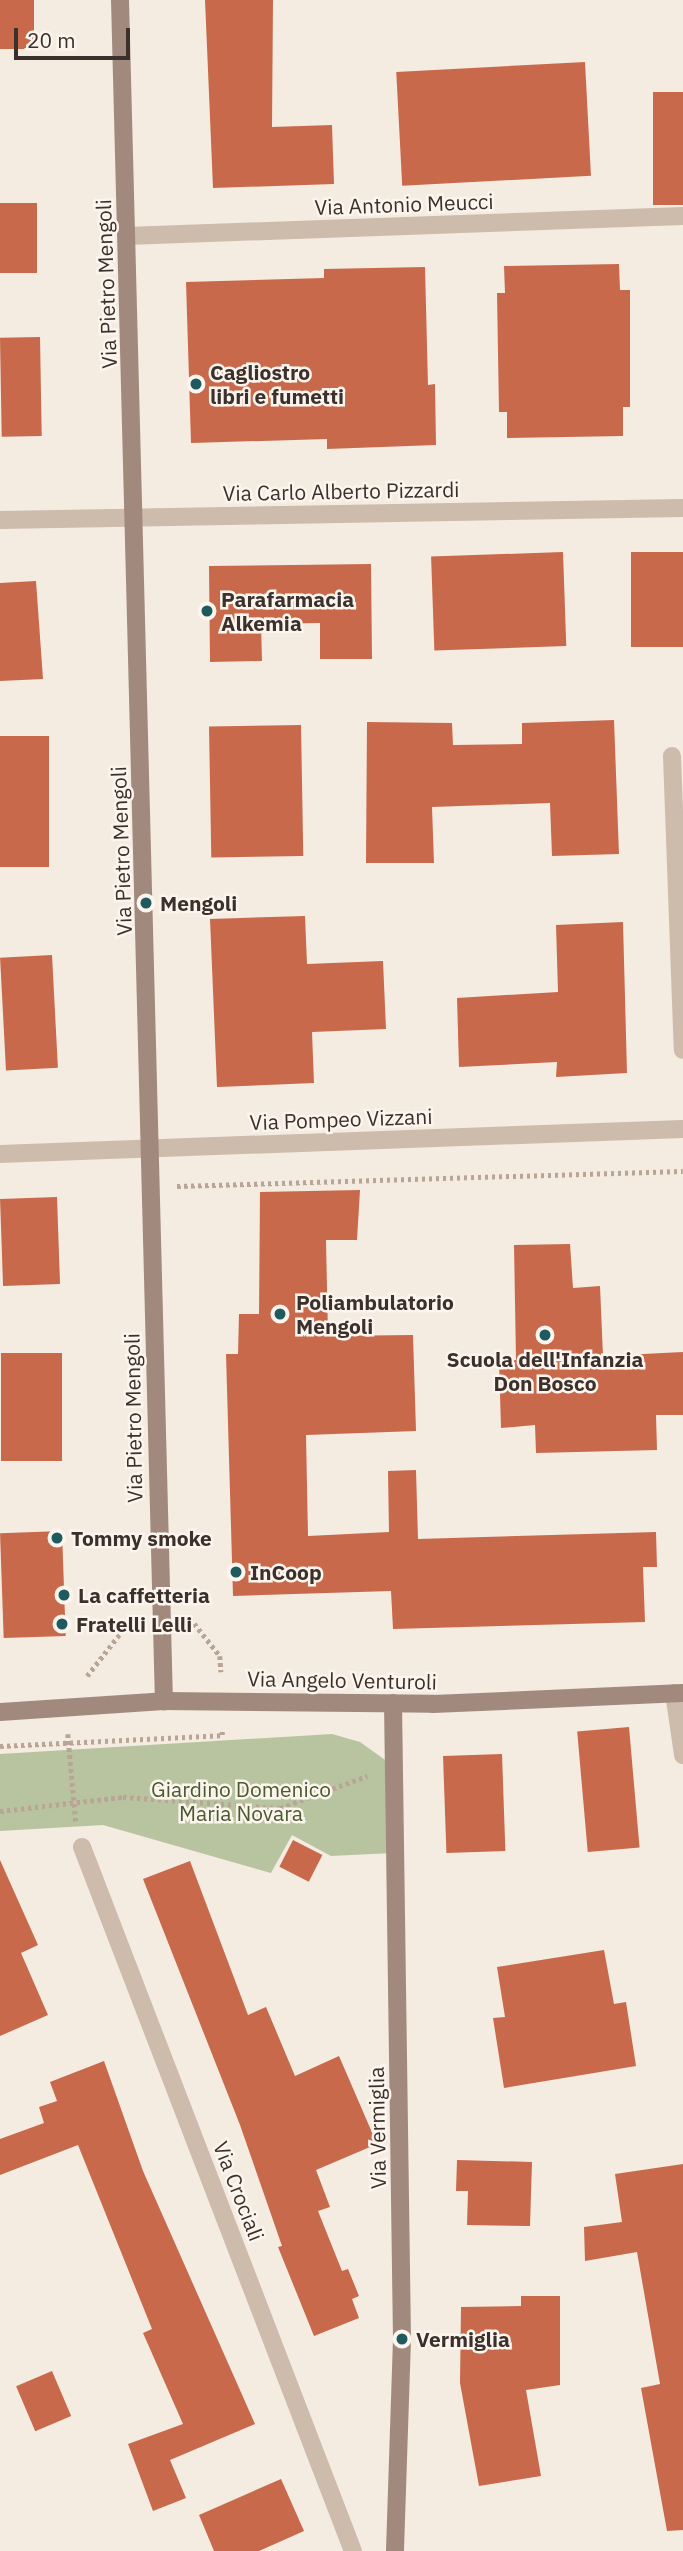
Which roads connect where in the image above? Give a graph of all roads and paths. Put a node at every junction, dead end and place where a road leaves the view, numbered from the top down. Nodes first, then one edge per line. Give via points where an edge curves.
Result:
1 (120, 0) edge
2 (683, 215) edge
3 (127, 236) junction
4 (683, 508) edge
5 (135, 517) junction
6 (0, 520) edge
7 (672, 756) dead end
8 (683, 1050) edge
9 (683, 1129) edge
10 (150, 1150) junction
11 (0, 1154) edge
12 (683, 1171) edge
13 (187, 1186) dead end
14 (678, 1693) edge
15 (164, 1701) junction
16 (393, 1703) junction
17 (0, 1712) edge
18 (222, 1735) dead end
19 (68, 1742) junction
20 (0, 1745) edge
21 (683, 1755) edge
22 (370, 1765) dead end
23 (71, 1802) junction
24 (0, 1811) edge
25 (82, 1847) dead end
26 (353, 2551) edge
27 (395, 2551) edge

1 - 3 main road, Via Pietro Mengoli
2 - 3 street, Via Antonio Meucci
3 - 5 main road, Via Pietro Mengoli
4 - 5 street, Via Carlo Alberto Pizzardi
5 - 6 street, Via Carlo Alberto Pizzardi
5 - 10 main road, Via Pietro Mengoli
7 - 8 street
9 - 10 street, Via Pompeo Vizzani
10 - 11 street, Via Pompeo Vizzani
10 - 15 main road, Via Pietro Mengoli
12 - 13 path
14 - 16 main road, Via Angelo Venturoli
14 - 21 street
15 - 16 main road, Via Angelo Venturoli
15 - 17 main road, Via Angelo Venturoli
16 - 27 main road, Via Vermiglia via 402,2326
18 - 19 path
19 - 20 path
19 - 23 path
22 - 23 path via 371,1775 280,1808 122,1797
23 - 24 path
25 - 26 street, Via Crociali

